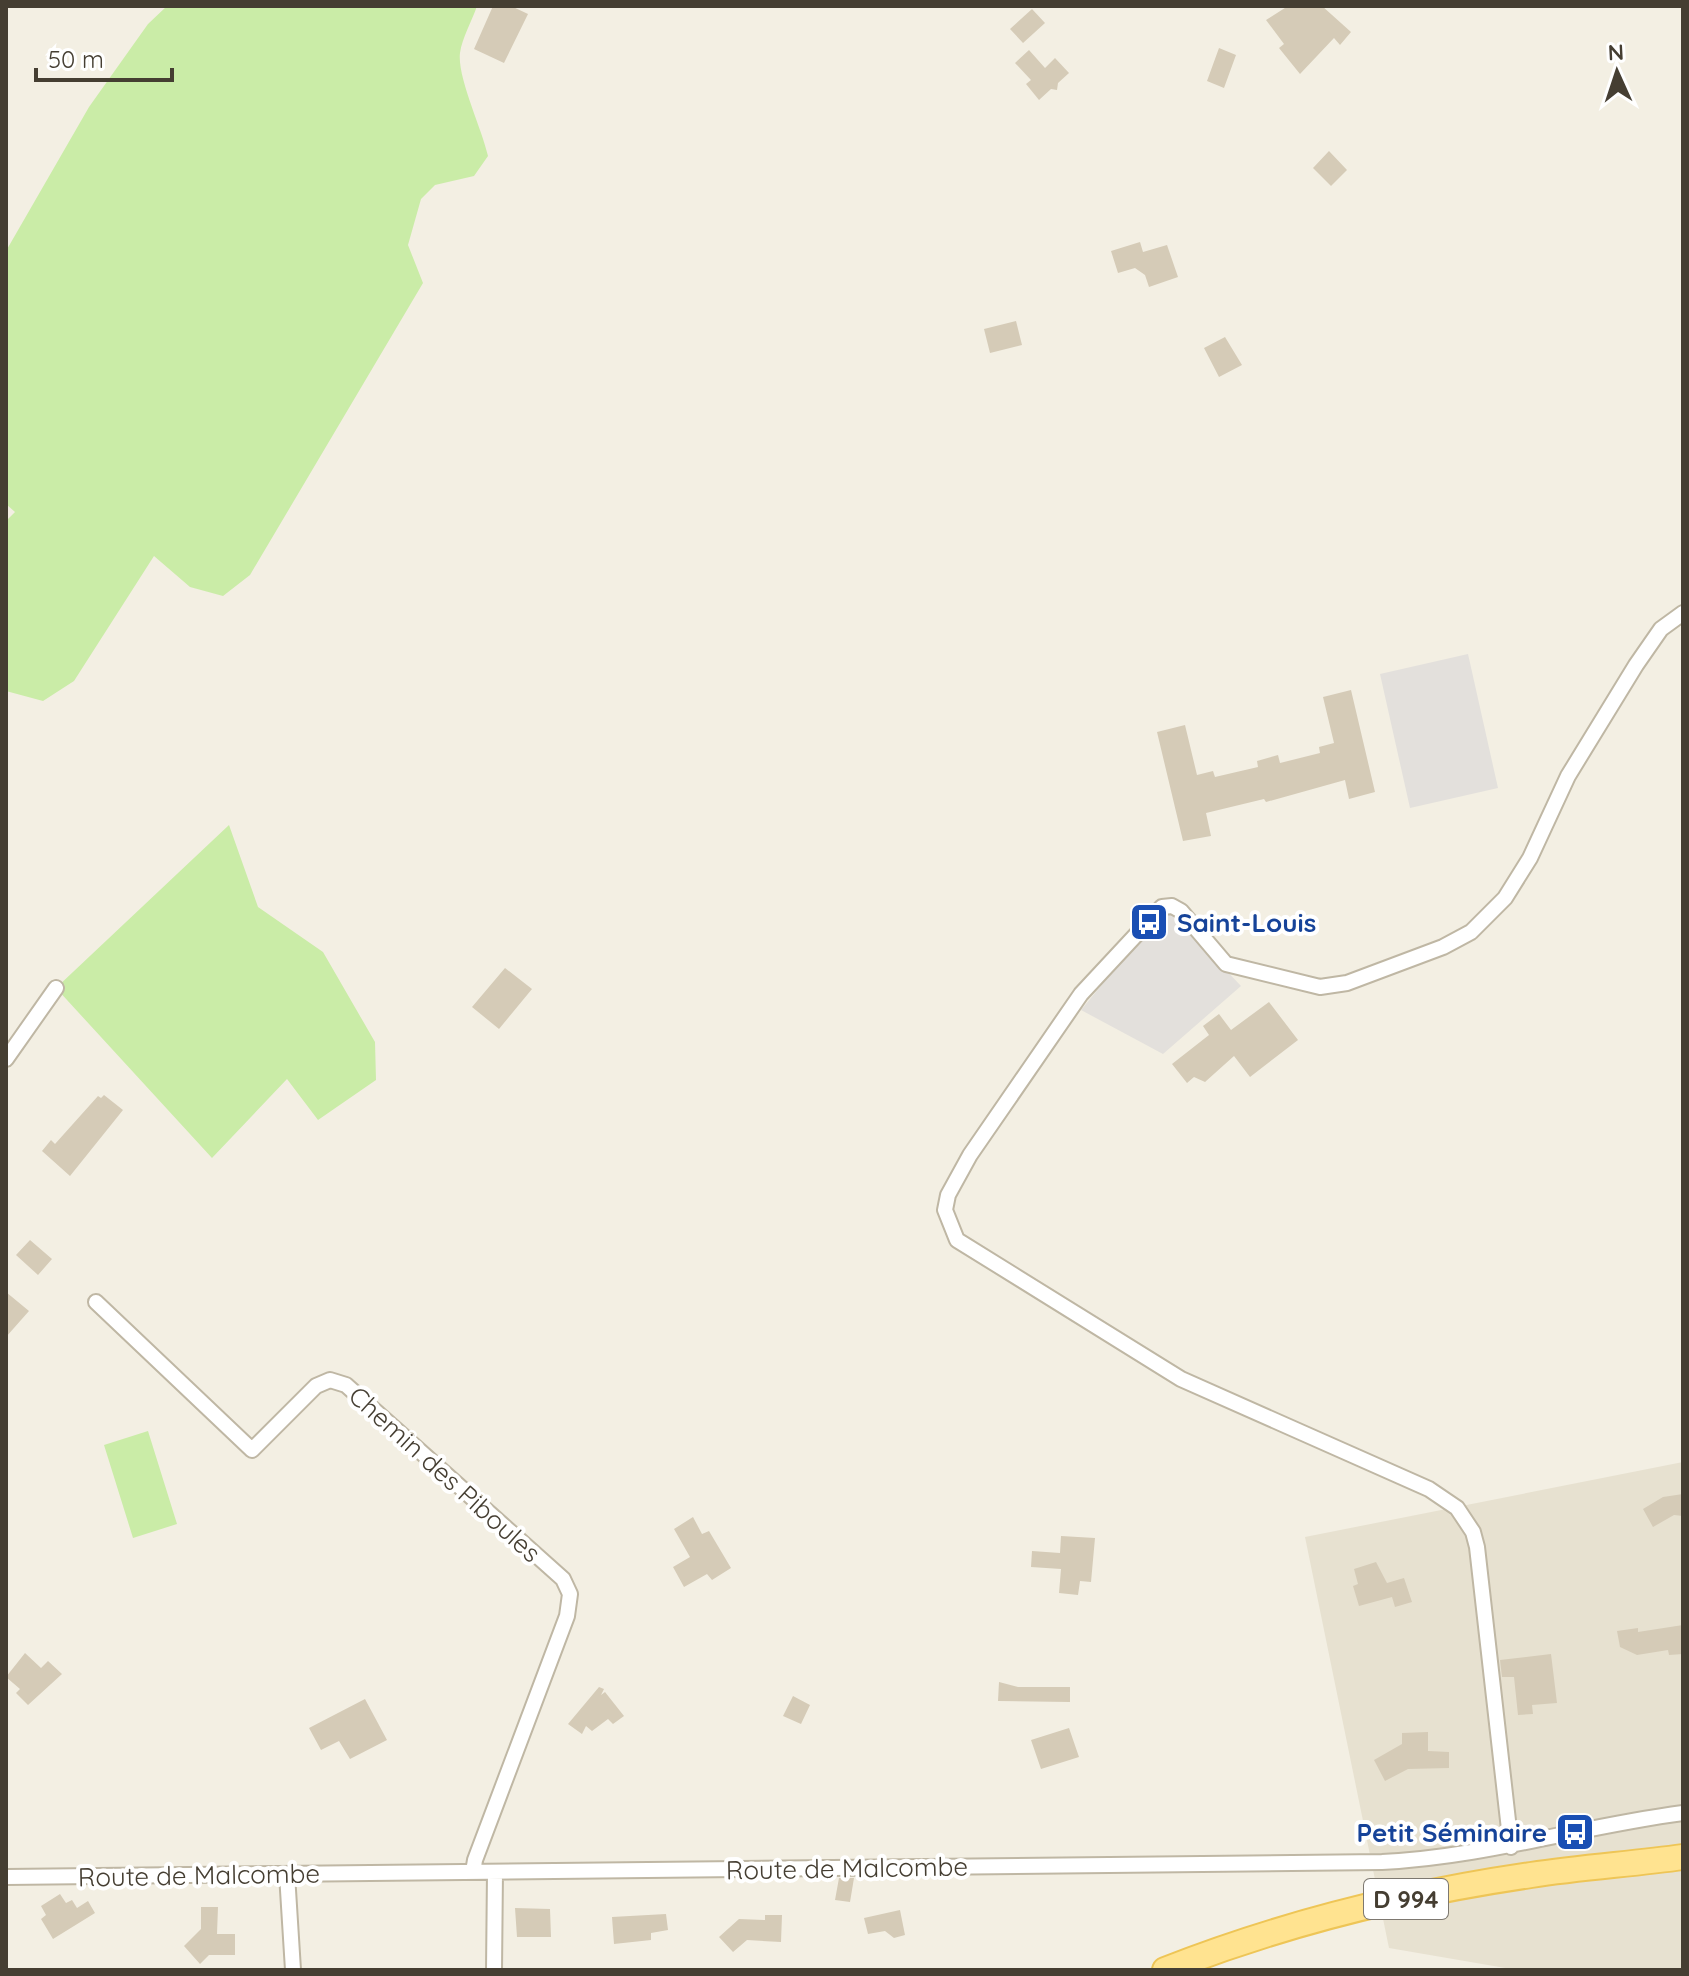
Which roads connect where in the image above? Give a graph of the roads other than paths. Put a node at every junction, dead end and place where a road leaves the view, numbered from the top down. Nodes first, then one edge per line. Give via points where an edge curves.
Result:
1 (1683, 613) edge
2 (56, 988) dead end
3 (6, 1059) edge
4 (96, 1302) dead end
5 (1683, 1813) edge
6 (1511, 1847) junction
7 (1683, 1858) edge
8 (473, 1872) junction
9 (495, 1872) junction
10 (287, 1874) junction
11 (6, 1877) edge
12 (293, 1970) edge
13 (494, 1970) edge
14 (1165, 1970) edge

1 - 6 street via 1661,629 1612,702 1568,776 1522,872 1471,932 1347,983 1320,987 1226,964 1181,911 1162,907 1081,994 1045,1042 970,1155 945,1210 957,1240 1181,1379 1429,1489 1457,1508 1473,1532 1481,1567
2 - 3 street
4 - 8 street, Chemin des Piboules via 252,1450 316,1386 330,1380 346,1385 563,1579 570,1594 567,1616
5 - 6 street, Route de Malcombe
6 - 9 street, Route de Malcombe via 1382,1862
7 - 14 main road, D 994 via 1528,1875 1369,1907 1279,1930
8 - 9 street, Route de Malcombe
8 - 10 street, Route de Malcombe
9 - 13 street
10 - 11 street, Route de Malcombe
10 - 12 street

